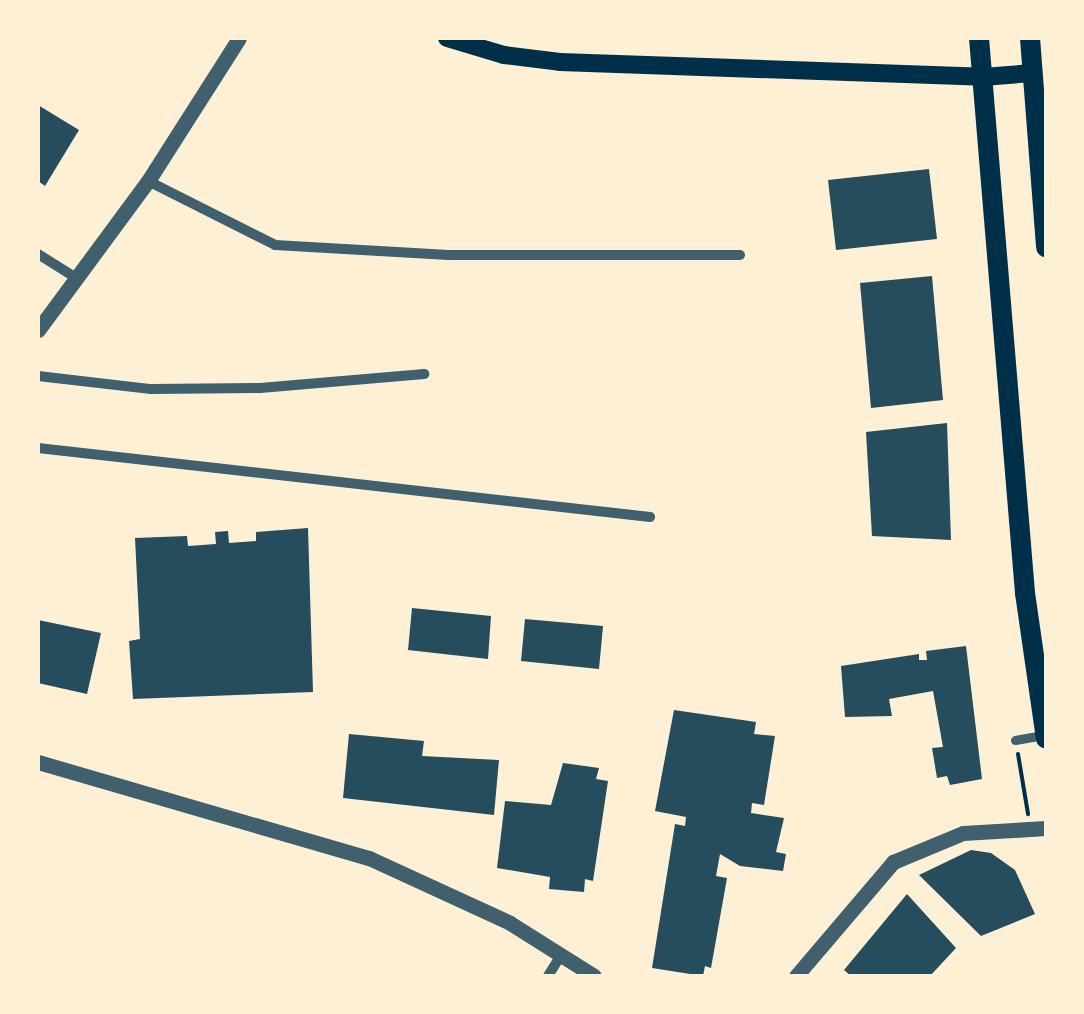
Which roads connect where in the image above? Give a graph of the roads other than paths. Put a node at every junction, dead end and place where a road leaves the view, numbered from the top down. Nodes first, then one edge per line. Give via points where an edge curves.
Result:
1 (238, 38) edge
2 (447, 38) edge
3 (979, 38) edge
4 (1030, 38) edge
5 (1040, 72) edge
6 (982, 77) junction
7 (148, 181) junction
8 (1046, 247) edge
9 (38, 254) edge
10 (740, 256) dead end
11 (72, 276) junction
12 (38, 330) edge
13 (424, 374) dead end
14 (38, 376) edge
15 (38, 448) edge
16 (650, 517) dead end
17 (1046, 736) edge
18 (1016, 740) dead end
19 (38, 762) edge
20 (1038, 828) edge
21 (562, 954) junction
22 (548, 976) edge
23 (594, 976) edge
24 (796, 976) edge

1 - 7 street
2 - 6 main road via 560,62
3 - 6 main road
4 - 5 main road
5 - 6 main road
5 - 8 main road
6 - 17 main road via 1025,594
7 - 10 street via 276,245
7 - 11 street
9 - 11 street
11 - 12 street
13 - 14 street via 151,389
15 - 16 street
17 - 18 street
19 - 21 street via 369,858
20 - 24 street via 962,834 893,862
21 - 22 street
21 - 23 street

